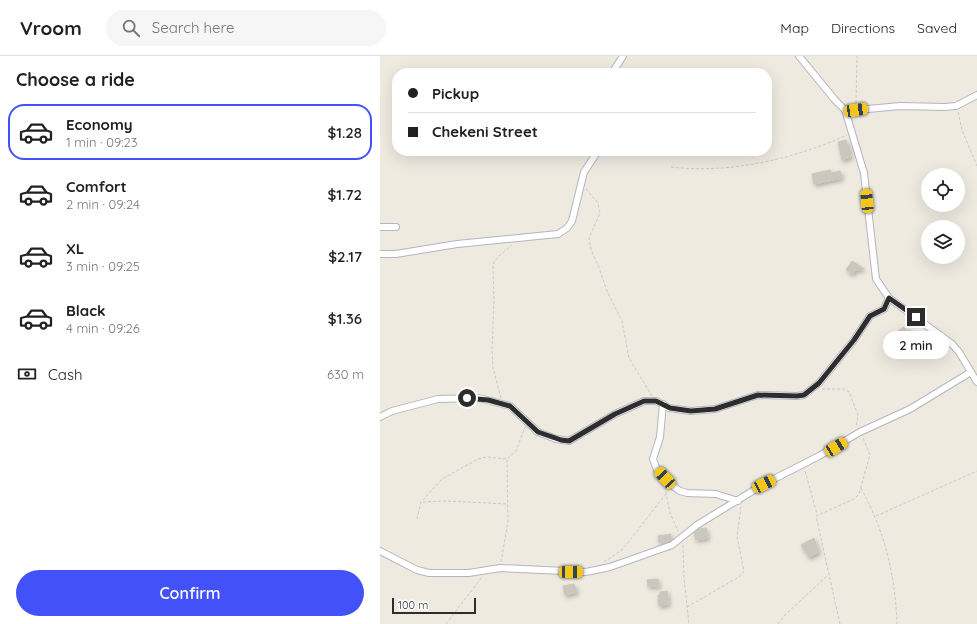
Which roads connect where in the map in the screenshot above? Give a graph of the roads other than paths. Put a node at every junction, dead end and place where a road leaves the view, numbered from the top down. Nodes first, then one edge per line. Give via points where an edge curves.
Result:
1 (623, 56) edge
2 (799, 56) edge
3 (615, 68) edge
4 (977, 95) edge
5 (845, 110) junction
6 (595, 156) edge
7 (380, 227) edge
8 (396, 227) dead end
9 (380, 254) edge
10 (889, 298) junction
11 (971, 372) junction
12 (977, 382) edge
13 (663, 404) junction
14 (380, 417) edge
15 (738, 501) junction
16 (380, 551) edge

1 - 3 street
2 - 5 street
4 - 5 street via 956,106 900,106
5 - 10 street via 864,173 876,279
6 - 9 street via 584,172 572,221 558,234
7 - 8 street
10 - 11 street via 952,344
10 - 13 street via 884,309 870,316 854,340 814,387 804,395 758,395 715,409 691,411 670,408
11 - 12 street
11 - 15 street via 910,409 860,432
13 - 14 street via 650,400 636,404 569,441 538,432 514,409 478,398 438,399 392,411
13 - 15 street via 660,437 654,459 657,470 680,491 705,492
15 - 16 street via 697,525 672,544 650,554 592,572 500,568 469,573 429,573 417,570

